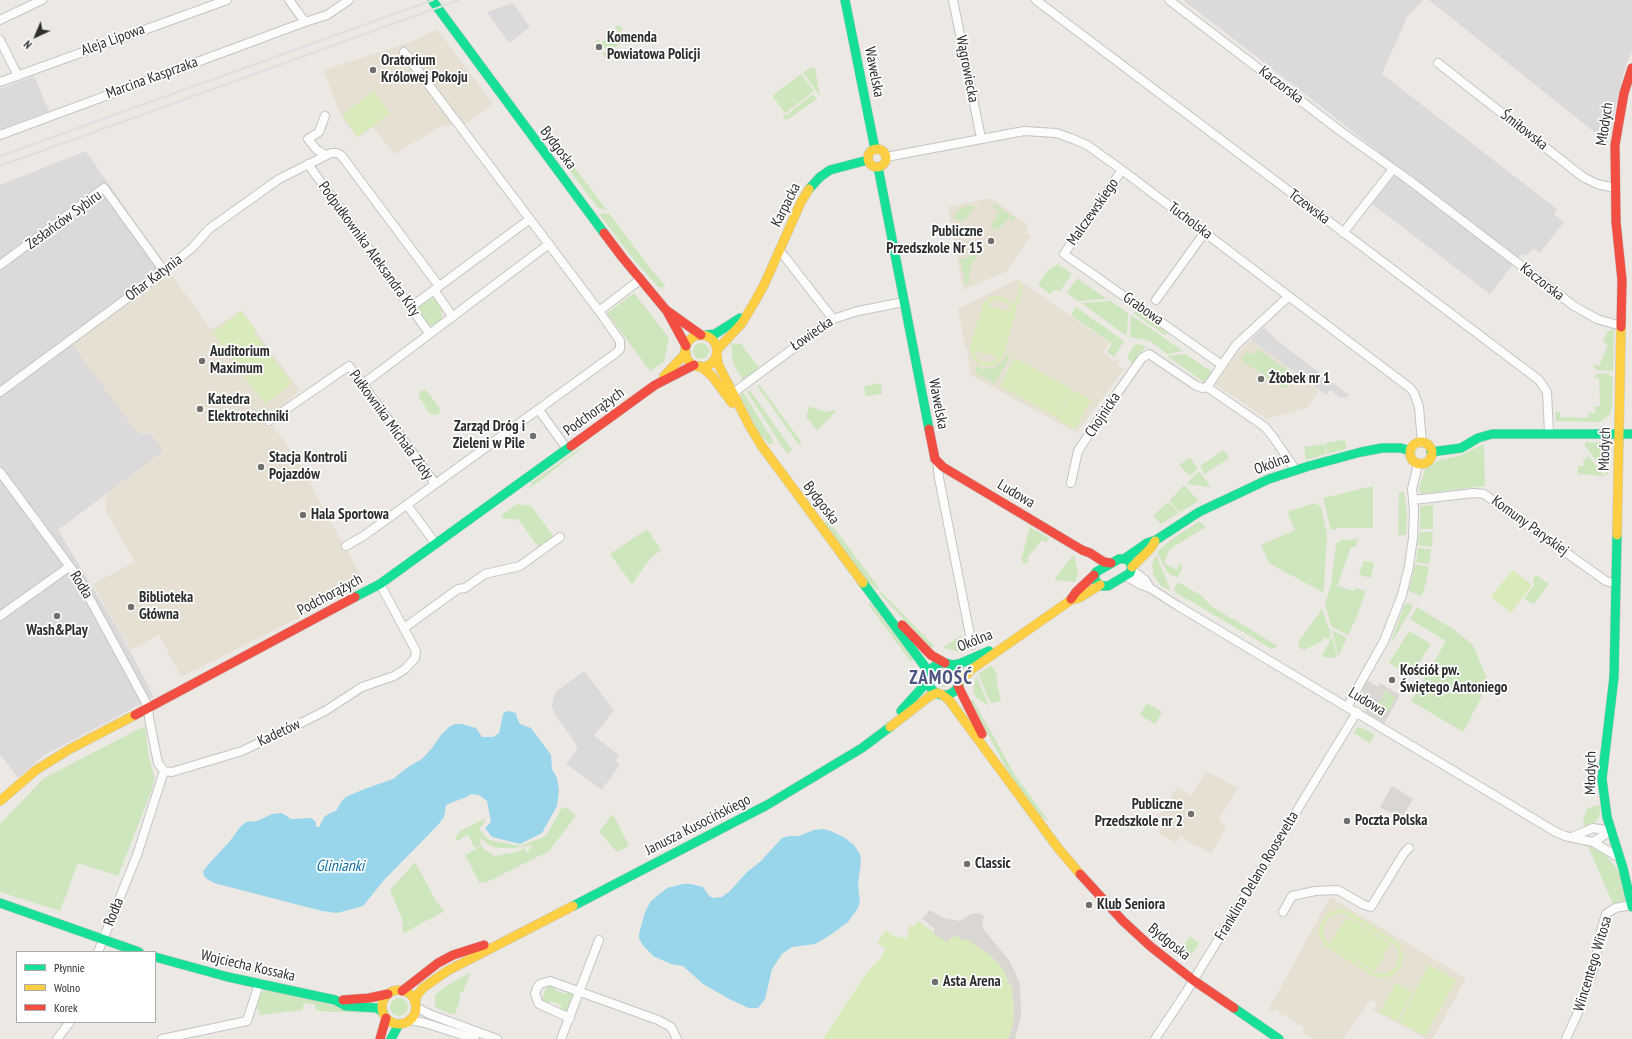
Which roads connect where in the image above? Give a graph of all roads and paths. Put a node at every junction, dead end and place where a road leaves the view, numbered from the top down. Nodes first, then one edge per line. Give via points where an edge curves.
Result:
1 (42, 0) edge
2 (227, 0) edge
3 (289, 0) edge
4 (349, 0) edge
5 (432, 0) edge
6 (845, 0) edge
7 (953, 0) edge
8 (1036, 0) edge
9 (1169, 0) edge
10 (0, 20) edge
11 (305, 22) junction
12 (0, 40) edge
13 (404, 52) dead end
14 (1438, 62) dead end
15 (1632, 68) edge
16 (18, 76) junction
17 (0, 82) edge
18 (325, 116) dead end
19 (0, 135) edge
20 (980, 138) junction
21 (875, 149) junction
22 (326, 155) junction
23 (886, 157) junction
24 (868, 160) junction
25 (308, 164) junction
26 (878, 167) junction
27 (1393, 169) junction
28 (1122, 170) junction
29 (1615, 188) junction
30 (530, 219) junction
31 (1205, 232) junction
32 (1343, 233) junction
33 (549, 244) junction
34 (779, 251) junction
35 (1064, 254) joint
36 (0, 265) edge
37 (164, 271) junction
38 (641, 279) junction
39 (436, 288) junction
40 (1289, 296) junction
41 (1156, 300) dead end
42 (904, 302) junction
43 (411, 307) junction
44 (666, 310) junction
45 (599, 311) junction
46 (748, 313) junction
47 (452, 316) junction
48 (833, 319) junction
49 (1622, 326) junction
50 (429, 333) junction
51 (704, 335) junction
52 (686, 349) junction
53 (717, 352) junction
54 (1222, 365) junction
55 (697, 366) junction
56 (363, 384) junction
57 (655, 385) junction
58 (1207, 387) junction
59 (0, 392) edge
60 (733, 393) junction
61 (539, 410) junction
62 (269, 421) dead end
63 (749, 425) junction
64 (1549, 433) junction
65 (1616, 433) junction
66 (1632, 434) edge
67 (1422, 443) junction
68 (567, 449) junction
69 (1410, 451) junction
70 (1431, 452) junction
71 (937, 461) junction
72 (1418, 464) junction
73 (1295, 469) junction
74 (0, 472) edge
75 (1071, 482) dead end
76 (434, 484) junction
77 (1413, 500) junction
78 (407, 504) junction
79 (560, 537) dead end
80 (1156, 540) junction
81 (436, 544) junction
82 (346, 546) dead end
83 (1082, 550) junction
84 (1141, 558) junction
85 (1124, 559) junction
86 (1110, 563) junction
87 (69, 567) junction
88 (1130, 571) junction
89 (1092, 573) junction
90 (1141, 576) junction
91 (380, 584) junction
92 (1616, 584) junction
93 (1100, 585) junction
94 (1150, 588) junction
95 (873, 596) junction
96 (1070, 600) junction
97 (0, 616) edge
98 (404, 628) junction
99 (1010, 642) junction
100 (972, 645) dead end
101 (948, 664) junction
102 (928, 679) junction
103 (959, 684) junction
104 (939, 694) junction
105 (148, 706) junction
106 (1347, 707) junction
107 (1356, 712) junction
108 (890, 726) junction
109 (1001, 770) junction
110 (164, 771) junction
111 (0, 801) edge
112 (1612, 831) junction
113 (1572, 837) junction
114 (1593, 842) junction
115 (1409, 848) dead end
116 (1620, 858) junction
117 (0, 904) edge
118 (1632, 906) edge
119 (1283, 912) dead end
120 (511, 937) junction
121 (103, 939) junction
122 (599, 940) dead end
123 (98, 951) edge
124 (136, 951) edge
125 (156, 957) edge
126 (1193, 980) junction
127 (258, 984) junction
128 (402, 990) junction
129 (580, 991) junction
130 (388, 994) junction
131 (335, 1000) junction
132 (415, 1005) junction
133 (384, 1015) junction
134 (570, 1018) junction
135 (410, 1020) junction
136 (69, 1023) edge
137 (399, 1024) junction
138 (58, 1039) edge
139 (162, 1039) edge
140 (380, 1039) edge
141 (391, 1039) edge
142 (475, 1039) edge
143 (497, 1039) edge
144 (561, 1039) edge
145 (677, 1039) edge
146 (1155, 1039) edge
147 (1279, 1039) edge
148 (1566, 1039) edge

1 - 10 street
2 - 16 street, Aleja Lipowa
3 - 11 street
4 - 11 street via 327,15
5 - 38 street, Bydgoska via 604,234
6 - 21 street, Wawelska
7 - 20 street, Wągrowiecka
8 - 32 street, Tczewska
9 - 27 street, Kaczorska
11 - 19 street, Marcina Kasprzaka
12 - 16 street
13 - 30 street
14 - 29 street, Śmiłowska via 1583,177 1597,184
15 - 29 street, Młodych via 1616,134
16 - 17 street, Aleja Lipowa
18 - 22 street via 319,132 308,139 317,150
20 - 23 street, Tucholska
20 - 28 street, Tucholska via 1024,131 1056,133 1087,145
21 - 23 street via 881,149
21 - 24 street via 870,152
22 - 25 street, Ofiar Katynia
22 - 39 street via 341,155
23 - 26 street via 884,164
24 - 26 street via 871,165
24 - 34 street, Karpacka via 830,170 815,181 803,198
25 - 37 street, Ofiar Katynia via 279,179 209,229 192,248
25 - 43 street, Podpułkownika Aleksandra Kity
26 - 42 street, Wawelska
27 - 32 street
27 - 49 street, Kaczorska via 1574,306 1597,319
28 - 31 street, Tucholska
28 - 35 street, Malczewskiego
29 - 49 street, Młodych via 1622,280
30 - 33 street
30 - 39 street
31 - 40 street, Tucholska
31 - 41 street
32 - 64 street, Tczewska via 1542,382 1547,392
33 - 45 street
33 - 47 street
34 - 46 street, Karpacka
34 - 48 street, Karpacka
35 - 54 street, Grabowa
36 - 37 street, Zesłańców Sybiru via 104,188
37 - 59 street, Ofiar Katynia
38 - 44 street, Bydgoska
38 - 45 street
39 - 43 street
39 - 47 street
40 - 54 street via 1236,345
40 - 67 street, Tucholska via 1410,388 1419,406
42 - 48 street, Łowiecka
42 - 71 street, Wawelska
43 - 50 street, Podpułkownika Aleksandra Kity
44 - 51 street, Bydgoska via 694,331
44 - 52 street, Bydgoska
45 - 61 street via 620,341 620,349
46 - 51 street, Karpacka via 715,334
46 - 53 street, Karpacka
47 - 50 street
48 - 60 street, Łowiecka
49 - 65 street, Młodych
50 - 56 street
51 - 52 street via 692,338
51 - 53 street via 714,341
52 - 55 street via 689,360
52 - 57 street, Podchorążych
53 - 55 street via 712,362
53 - 60 street, Bydgoska via 718,364
54 - 58 street
55 - 57 street, Podchorążych
55 - 63 street, Bydgoska via 707,371
56 - 62 street, Pułkownika Michała Zioły via 350,366
56 - 76 street, Pułkownika Michała Zioły
57 - 68 street, Podchorążych
58 - 73 street via 1266,428
58 - 75 street, Chojnicka via 1195,385 1154,356 1147,354 1078,451
60 - 63 street, Bydgoska
61 - 68 street
61 - 76 street
63 - 95 street, Bydgoska via 761,445
64 - 65 street
64 - 70 street via 1492,434 1478,438 1461,448
65 - 66 street
65 - 92 street, Młodych
67 - 69 street via 1416,444
67 - 70 street via 1428,446
68 - 81 street, Podchorążych
69 - 72 street via 1411,457
69 - 73 street, Okólna via 1401,448 1382,448
70 - 72 street via 1428,461
71 - 83 street, Ludowa
71 - 100 street, Wawelska
72 - 77 street via 1412,489
73 - 80 street, Okólna via 1199,512
74 - 87 street, Rodła
76 - 78 street
77 - 92 street, Komuny Paryskiej via 1484,494 1606,581
77 - 106 street via 1413,538 1402,595 1384,641
78 - 81 street
78 - 82 street via 366,535
79 - 98 street via 520,566 485,574 465,588 458,589
80 - 84 street, Okólna
80 - 85 street, Okólna via 1147,543
81 - 91 street, Podchorążych
83 - 86 street, Ludowa
83 - 89 street, Ludowa
84 - 88 street, Okólna
84 - 90 street
85 - 86 street, Okólna
85 - 88 street via 1129,561
86 - 89 street, Okólna
87 - 97 street
87 - 105 street, Rodła via 79,579
88 - 90 street, Ludowa
88 - 93 street, Okólna via 1108,586
88 - 94 street, Ludowa via 1141,585
89 - 93 street, Ludowa
89 - 96 street, Okólna
90 - 94 street, Ludowa
91 - 98 street, Kadetów
91 - 105 street, Podchorążych
92 - 112 street, Młodych via 1614,677 1602,779 1604,803
93 - 96 street, Okólna via 1080,598
94 - 106 street, Ludowa
95 - 101 street, Bydgoska via 928,653
95 - 102 street, Bydgoska via 926,668
96 - 99 street, Okólna
98 - 110 street, Kadetów via 416,654 412,663 401,673 362,687 324,711 242,751 172,772
99 - 101 street, Okólna via 968,661
99 - 103 street, Okólna via 972,669
101 - 102 street via 934,667
101 - 103 street via 956,670
102 - 104 street via 931,688
102 - 108 street, Janusza Kusocińskiego
103 - 104 street via 950,694
103 - 109 street, Bydgoska
104 - 108 street, Janusza Kusocińskiego via 930,696
104 - 109 street, Bydgoska via 949,700
105 - 110 street via 158,763
105 - 111 street, Podchorążych via 47,762
106 - 107 street, Ludowa
107 - 113 street, Ludowa via 1554,831
107 - 126 street, Franklina Delano Roosevelta
108 - 120 street, Janusza Kusocińskiego via 842,760 767,805
109 - 126 street, Bydgoska via 1037,820 1107,905 1146,942
110 - 121 street, Rodła via 137,855
112 - 113 street via 1593,828
112 - 114 street
112 - 116 street, Młodych
113 - 114 street, Ludowa
114 - 116 street, Ludowa
115 - 119 street via 1371,907 1338,890 1315,891 1292,896
116 - 118 street, Młodych
117 - 121 street
118 - 148 street, Wincentego Witosa via 1615,908 1606,914 1594,967
120 - 128 street, Janusza Kusocińskiego via 453,955 424,972
120 - 132 street, Janusza Kusocińskiego via 436,978 417,995
121 - 123 street, Rodła
121 - 124 street
122 - 129 street
125 - 127 street, Wojciecha Kossaka
126 - 146 street, Franklina Delano Roosevelta
126 - 147 street, Bydgoska
127 - 131 street, Wojciecha Kossaka
127 - 139 street via 247,1021
128 - 130 street
128 - 132 street via 410,995
129 - 134 street
129 - 134 street via 550,980 542,983 536,990 536,999 540,1006
129 - 145 street via 666,1023
130 - 131 street, Wojciecha Kossaka
130 - 133 street via 383,1000
131 - 133 street, Wojciecha Kossaka via 346,1006 377,1008
132 - 135 street via 415,1012
132 - 143 street via 436,1017
133 - 137 street via 393,1023
133 - 140 street
134 - 144 street
135 - 137 street
135 - 142 street
136 - 138 street
137 - 141 street

